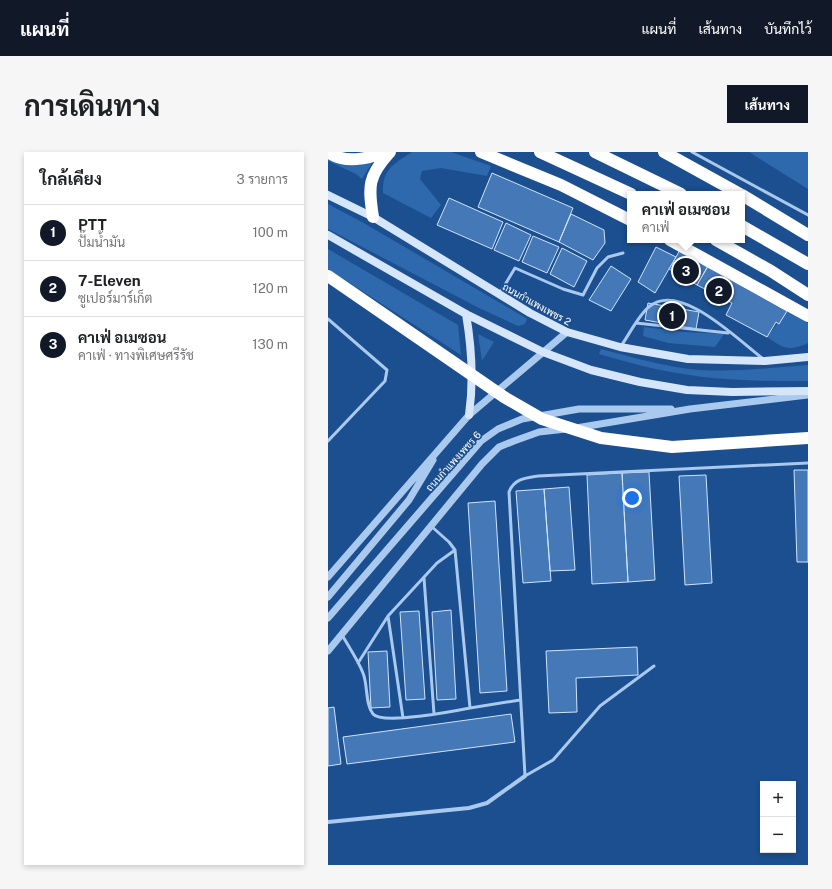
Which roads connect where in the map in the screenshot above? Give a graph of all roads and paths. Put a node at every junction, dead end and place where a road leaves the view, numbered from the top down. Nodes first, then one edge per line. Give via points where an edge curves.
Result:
1 (328, 152) edge
2 (385, 152) edge
3 (390, 152) edge
4 (481, 152) edge
5 (540, 152) edge
6 (595, 152) edge
7 (664, 152) edge
8 (692, 152) edge
9 (675, 191) edge
10 (734, 191) edge
11 (627, 192) edge
12 (328, 195) edge
13 (745, 197) edge
14 (808, 215) edge
15 (373, 218) junction
16 (627, 218) edge
17 (745, 228) edge
18 (328, 235) edge
19 (808, 235) edge
20 (675, 243) edge
21 (721, 243) edge
22 (623, 253) dead end
23 (808, 264) edge
24 (328, 276) edge
25 (499, 294) junction
26 (808, 295) edge
27 (466, 314) junction
28 (808, 316) edge
29 (328, 319) edge
30 (636, 324) junction
31 (567, 332) junction
32 (729, 333) junction
33 (620, 347) junction
34 (543, 352) junction
35 (808, 357) edge
36 (765, 361) junction
37 (808, 391) edge
38 (808, 395) edge
39 (690, 409) junction
40 (469, 415) junction
41 (329, 436) edge
42 (808, 438) edge
43 (328, 441) edge
44 (438, 450) junction
45 (808, 463) edge
46 (431, 526) junction
47 (455, 550) junction
48 (328, 577) edge
49 (424, 578) junction
50 (328, 597) edge
51 (388, 616) junction
52 (328, 618) edge
53 (341, 634) junction
54 (328, 650) edge
55 (358, 662) junction
56 (654, 666) dead end
57 (520, 700) junction
58 (470, 708) junction
59 (434, 714) junction
60 (403, 718) junction
61 (525, 776) junction
62 (328, 822) edge

1 - 2 highway via 334,157 352,159 374,157
3 - 15 highway via 378,165 373,176 369,193
4 - 16 highway via 561,185
5 - 11 highway
6 - 9 highway
7 - 10 highway
8 - 14 lane
12 - 15 main road, ถนนกำแพงเพชร 2
13 - 19 highway
15 - 25 main road, ถนนกำแพงเพชร 2
17 - 23 highway
18 - 27 main road
20 - 28 highway
21 - 26 highway
22 - 25 lane via 608,256 596,268 583,295 515,268
24 - 42 highway, bridge via 504,397 542,419 601,438 672,447
25 - 31 main road, ถนนกำแพงเพชร 2
27 - 34 main road
27 - 40 main road via 473,363
29 - 41 lane via 387,370 384,381
30 - 32 lane
30 - 32 lane via 648,307 657,301 670,299 705,314
30 - 33 lane
31 - 33 main road, ถนนกำแพงเพชร 2
31 - 34 street, ถนนกำแพงเพชร 6
32 - 36 lane
33 - 36 main road, ถนนกำแพงเพชร 2 via 688,359
34 - 37 main road via 591,370 687,390
34 - 40 street, ถนนกำแพงเพชร 6
35 - 36 main road, ถนนกำแพงเพชร 2
38 - 39 street, ถนนกำแพงเพชร 6
39 - 46 street, ถนนกำแพงเพชร 6 via 539,432 499,447
39 - 52 street, ถนนกำแพงเพชร 6 via 579,409 522,419 498,429 481,441
40 - 44 street, ถนนกำแพงเพชร 6
41 - 43 lane
44 - 48 street, ถนนกำแพงเพชร 6
44 - 50 street via 409,500
45 - 57 lane via 545,475 516,482 509,492
46 - 47 lane via 450,542
46 - 53 street, ถนนกำแพงเพชร 6
47 - 49 lane via 437,563
47 - 58 lane
49 - 51 lane
49 - 59 lane
51 - 55 lane
51 - 60 lane
53 - 54 street, ถนนกำแพงเพชร 6
53 - 55 lane
55 - 60 lane via 364,674 370,710 374,716
56 - 61 lane via 600,706 553,760
57 - 58 lane
57 - 61 lane
58 - 59 lane
59 - 60 lane
61 - 62 street via 487,803 469,808

